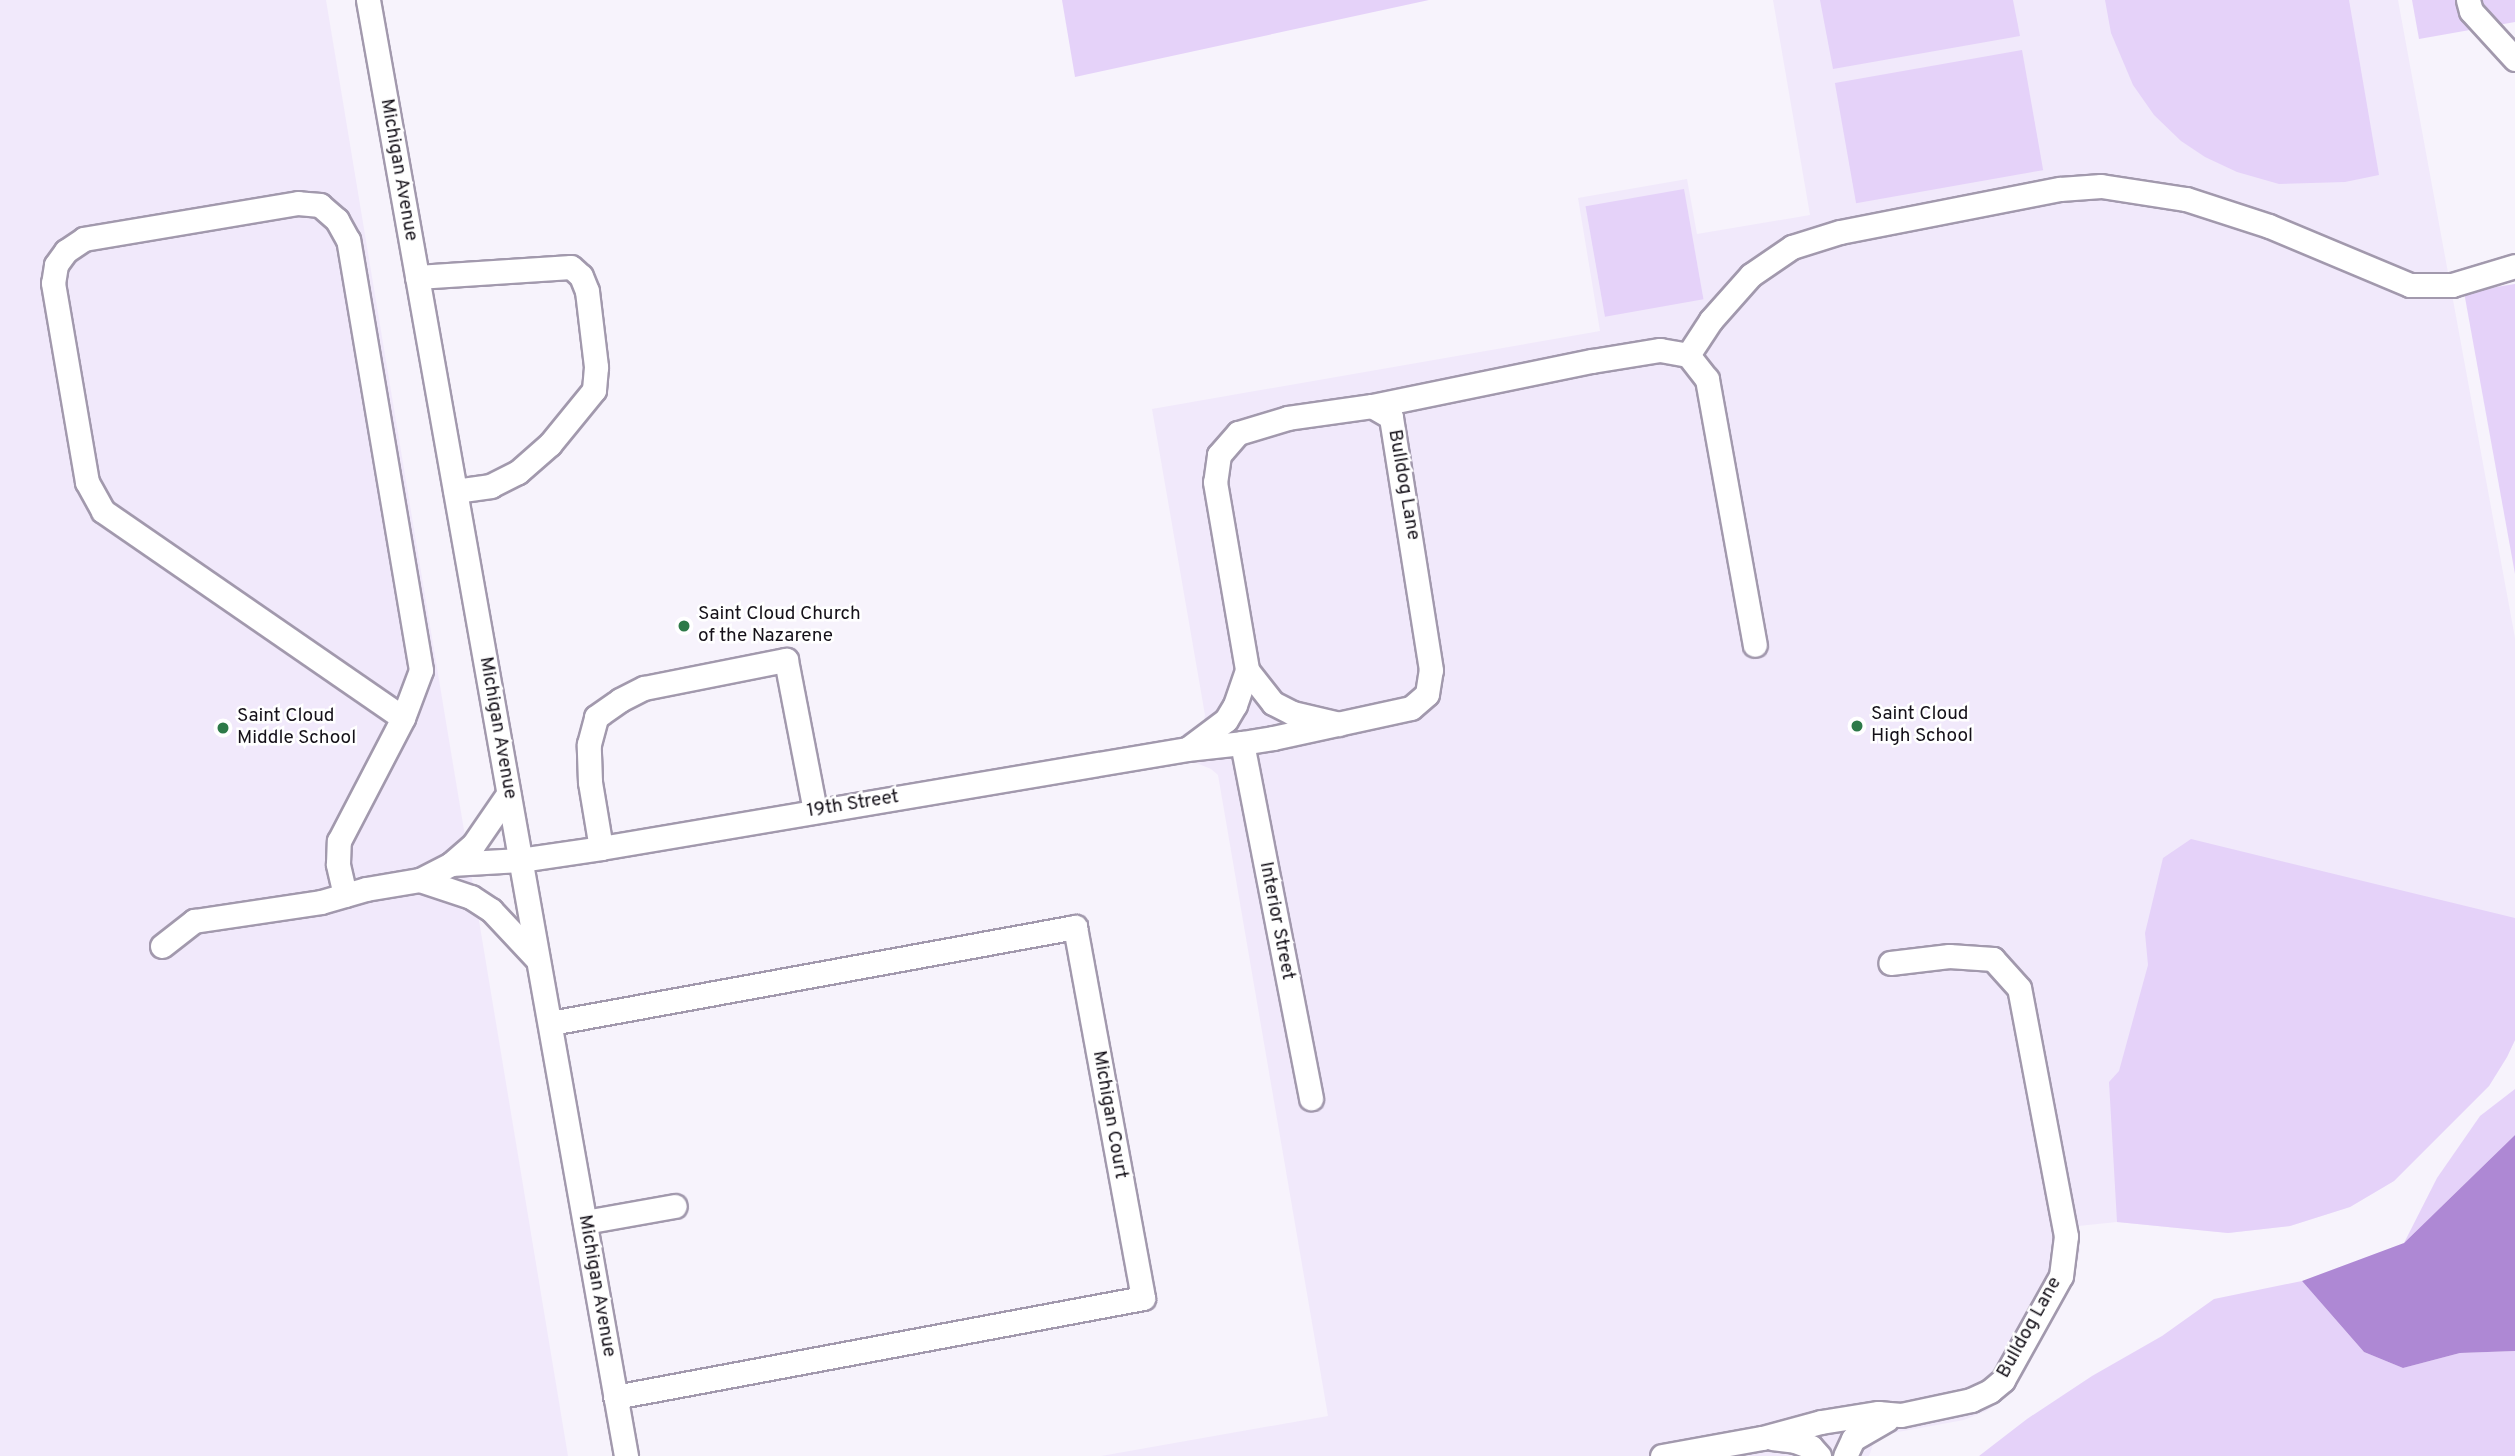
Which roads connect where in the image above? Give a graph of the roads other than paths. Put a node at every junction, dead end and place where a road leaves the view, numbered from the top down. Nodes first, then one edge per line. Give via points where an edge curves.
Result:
1 (368, 0) edge
2 (2468, 0) edge
3 (2515, 60) edge
4 (2515, 266) edge
5 (417, 277) junction
6 (1688, 355) junction
7 (1373, 406) junction
8 (455, 491) junction
9 (1755, 645) dead end
10 (1247, 670) junction
11 (403, 718) junction
12 (1339, 724) junction
13 (1242, 743) junction
14 (1187, 749) junction
15 (508, 794) junction
16 (815, 811) junction
17 (601, 848) junction
18 (520, 860) junction
19 (451, 864) junction
20 (420, 880) junction
21 (345, 895) junction
22 (162, 946) dead end
23 (539, 962) junction
24 (1890, 963) dead end
25 (551, 1023) junction
26 (1311, 1098) dead end
27 (674, 1206) dead end
28 (585, 1222) junction
29 (615, 1397) junction
30 (1900, 1415) junction
31 (1762, 1438) junction
32 (626, 1456) edge
33 (1662, 1456) edge
34 (1819, 1456) edge
35 (1845, 1456) edge

1 - 5 street, Michigan Avenue
2 - 3 street via 2470,11
4 - 6 street via 2452,285 2410,285 2269,226 2186,200 2101,186 2060,189 1839,232 1792,247 1751,275 1711,320
5 - 8 street, Michigan Avenue
5 - 8 street via 571,267 587,291 596,367 594,390 550,444 518,472 491,486
6 - 7 street via 1660,350 1592,360
6 - 9 street via 1707,379
7 - 10 street, Bulldog Lane via 1288,418 1238,433 1219,455 1215,482
7 - 12 street, Bulldog Lane via 1391,417 1432,670 1427,694 1411,708
8 - 15 street, Michigan Avenue
10 - 12 street, Bulldog Lane via 1273,703
10 - 14 street, Bulldog Lane via 1226,720
11 - 11 street via 421,670 348,240 337,220 320,205 298,203 84,239 65,251 53,283 87,482 103,511
11 - 21 street via 339,841 338,864
12 - 13 street, Bulldog Lane
13 - 14 street, Bulldog Lane
13 - 26 street, Interior Street
14 - 16 street, 19th Street
15 - 18 street, Michigan Avenue
15 - 19 street via 473,845
16 - 17 street, 19th Street
16 - 17 street via 786,660 645,688 596,717 589,744 590,782
17 - 18 street, 19th Street
18 - 19 street, 19th Street
18 - 23 street, Michigan Avenue
19 - 20 street
20 - 21 street
20 - 23 street via 471,897 489,909
21 - 22 street via 194,921
23 - 25 street, Michigan Avenue
24 - 30 street, Bulldog Lane via 1949,957 1993,959 2019,988 2066,1236 2061,1276 2003,1380 1971,1400
25 - 28 street, Michigan Avenue
25 - 29 street, Michigan Court via 1075,927 1143,1298
27 - 28 street
28 - 29 street, Michigan Avenue
29 - 32 street, Michigan Avenue
30 - 31 street, Bulldog Lane via 1878,1413 1821,1422
30 - 35 street via 1863,1430
31 - 33 street, Bulldog Lane
31 - 34 street via 1795,1441

